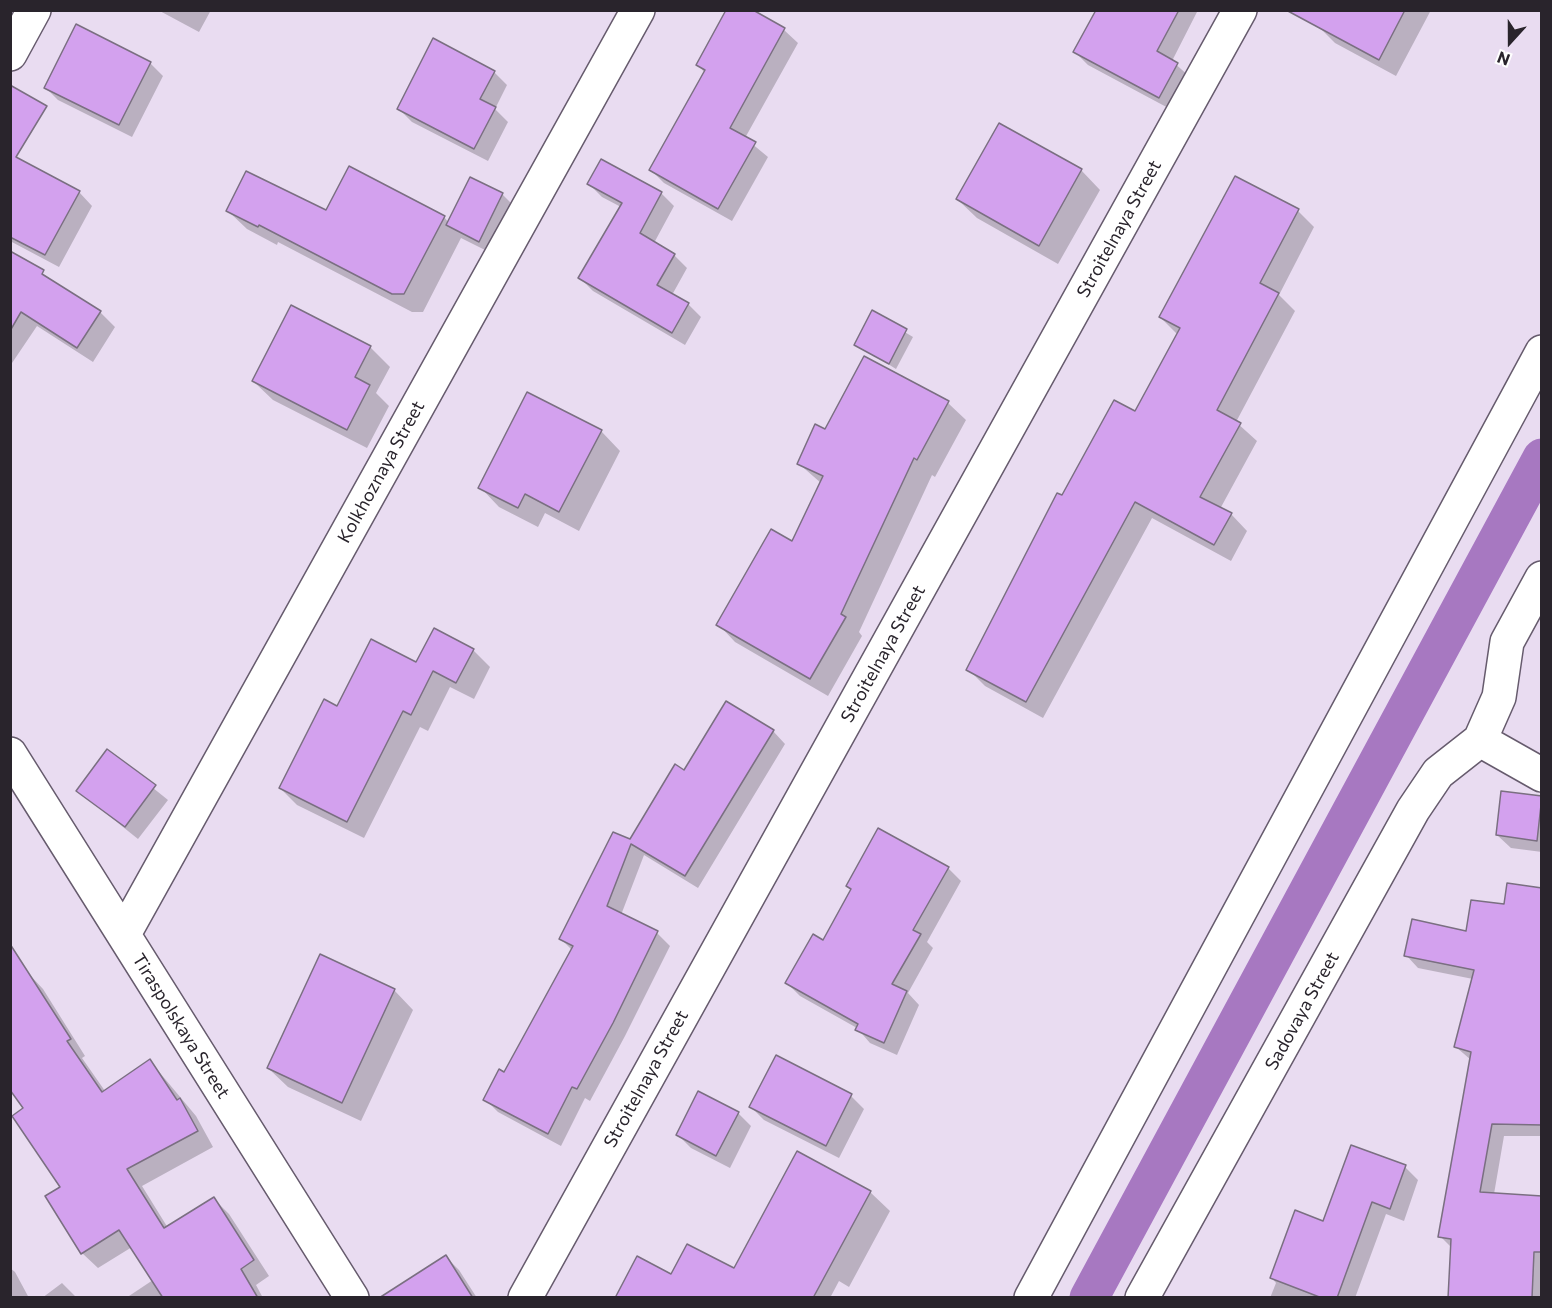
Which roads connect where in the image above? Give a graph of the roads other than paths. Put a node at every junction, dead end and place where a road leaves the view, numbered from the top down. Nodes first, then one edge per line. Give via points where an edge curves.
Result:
1 (34, 10) edge
2 (638, 10) edge
3 (1240, 10) edge
4 (10, 54) edge
5 (1542, 352) edge
6 (1542, 578) edge
7 (1480, 740) junction
8 (10, 754) edge
9 (1542, 775) edge
10 (124, 934) junction
11 (352, 1298) edge
12 (525, 1298) edge
13 (1031, 1298) edge
14 (1142, 1298) edge

1 - 4 street
2 - 10 street, Kolkhoznaya Street
3 - 12 street, Stroitelnaya Street
5 - 13 street
6 - 7 street, Sadovaya Street via 1508,642 1499,697
7 - 9 street
7 - 14 street, Sadovaya Street via 1438,773 1413,810
8 - 10 street, Tiraspolskaya Street
10 - 11 street, Tiraspolskaya Street

